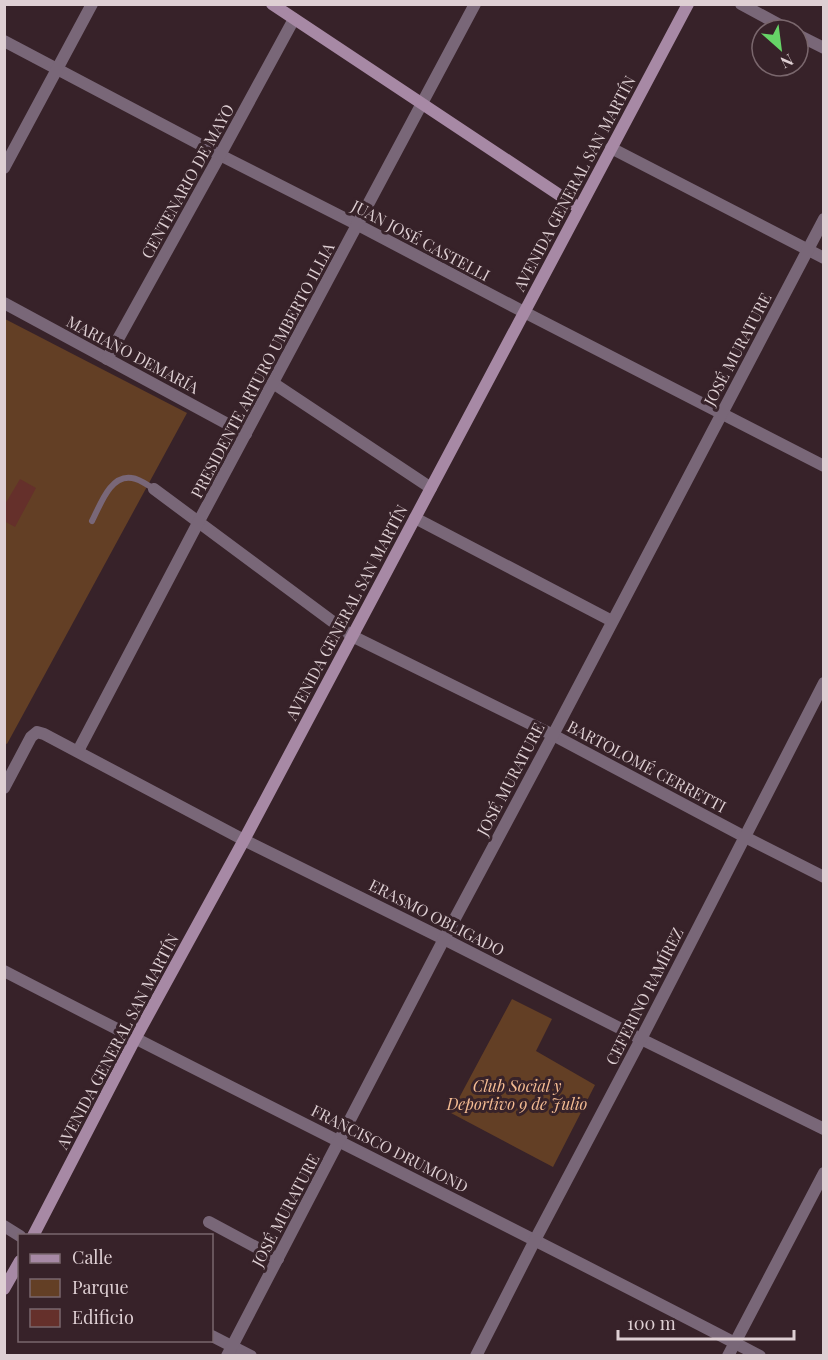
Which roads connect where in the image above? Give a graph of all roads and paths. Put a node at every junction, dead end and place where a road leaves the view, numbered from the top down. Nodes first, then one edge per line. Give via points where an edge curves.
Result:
1 (92, 4) edge
2 (272, 4) edge
3 (475, 4) edge
4 (688, 4) edge
5 (741, 4) edge
6 (767, 18) edge
7 (294, 19) junction
8 (4, 41) edge
9 (810, 41) edge
10 (824, 48) edge
11 (57, 68) junction
12 (422, 104) junction
13 (611, 148) junction
14 (220, 155) junction
15 (4, 168) edge
16 (579, 208) junction
17 (824, 219) edge
18 (358, 225) junction
19 (808, 250) junction
20 (824, 258) edge
21 (4, 303) edge
22 (524, 312) junction
23 (107, 359) junction
24 (273, 383) junction
25 (721, 414) junction
26 (246, 434) junction
27 (824, 466) edge
28 (431, 488) junction
29 (154, 489) joint
30 (415, 518) junction
31 (92, 521) dead end
32 (199, 521) junction
33 (612, 621) junction
34 (352, 636) junction
35 (824, 683) edge
36 (553, 735) junction
37 (78, 751) junction
38 (4, 788) edge
39 (744, 837) junction
40 (244, 840) junction
41 (824, 877) edge
42 (444, 939) junction
43 (4, 971) edge
44 (135, 1039) junction
45 (641, 1039) junction
46 (824, 1129) edge
47 (339, 1141) junction
48 (824, 1173) edge
49 (209, 1222) dead end
50 (4, 1226) edge
51 (34, 1234) edge
52 (18, 1235) edge
53 (535, 1240) junction
54 (278, 1259) junction
55 (18, 1264) edge
56 (4, 1289) edge
57 (213, 1337) edge
58 (734, 1342) junction
59 (230, 1351) edge
60 (251, 1356) edge
61 (476, 1356) edge
62 (728, 1356) edge
63 (759, 1356) edge

1 - 11 street
2 - 7 main road
3 - 12 street, PRESIDENTE ARTURO UMBERTO ILLIA
4 - 13 main road, AVENIDA GENERAL SAN MARTÍN
5 - 6 street
7 - 12 main road
7 - 14 street, CENTENARIO DE MAYO
8 - 11 street, JUAN JOSÉ CASTELLI
9 - 10 street
11 - 14 street, JUAN JOSÉ CASTELLI
11 - 15 street
12 - 16 main road
12 - 18 street, PRESIDENTE ARTURO UMBERTO ILLIA
13 - 16 main road, AVENIDA GENERAL SAN MARTÍN
13 - 19 street
14 - 18 street, JUAN JOSÉ CASTELLI
14 - 23 street, CENTENARIO DE MAYO
16 - 22 main road, AVENIDA GENERAL SAN MARTÍN
17 - 19 street, JOSÉ MURATURE
18 - 22 street, JUAN JOSÉ CASTELLI
18 - 24 street, PRESIDENTE ARTURO UMBERTO ILLIA
19 - 20 street
19 - 25 street, JOSÉ MURATURE
21 - 23 street, MARIANO DEMARÍA
22 - 25 street, JUAN JOSÉ CASTELLI
22 - 28 main road, AVENIDA GENERAL SAN MARTÍN
23 - 26 street, MARIANO DEMARÍA
24 - 26 street, PRESIDENTE ARTURO UMBERTO ILLIA
24 - 28 street
25 - 27 street, JUAN JOSÉ CASTELLI
25 - 33 street, JOSÉ MURATURE
26 - 32 street, PRESIDENTE ARTURO UMBERTO ILLIA
28 - 30 main road, AVENIDA GENERAL SAN MARTÍN
29 - 31 lane via 132,478 117,481
29 - 32 street, BARTOLOMÉ CERRETTI
30 - 33 street
30 - 34 main road, AVENIDA GENERAL SAN MARTÍN
32 - 34 street, BARTOLOMÉ CERRETTI
32 - 37 street, PRESIDENTE ARTURO UMBERTO ILLIA
33 - 36 street, JOSÉ MURATURE
34 - 36 street, BARTOLOMÉ CERRETTI
34 - 40 main road, AVENIDA GENERAL SAN MARTÍN
35 - 39 street, CEFERINO RAMÍREZ
36 - 39 street, BARTOLOMÉ CERRETTI
36 - 42 street, JOSÉ MURATURE
37 - 38 street, ERASMO OBLIGADO via 37,732
37 - 40 street, ERASMO OBLIGADO
39 - 41 street, BARTOLOMÉ CERRETTI
39 - 45 street, CEFERINO RAMÍREZ
40 - 42 street, ERASMO OBLIGADO
40 - 44 main road, AVENIDA GENERAL SAN MARTÍN
42 - 45 street, ERASMO OBLIGADO
42 - 47 street, JOSÉ MURATURE
43 - 44 street, FRANCISCO DRUMOND
44 - 47 street, FRANCISCO DRUMOND
44 - 51 main road, AVENIDA GENERAL SAN MARTÍN
45 - 46 street, ERASMO OBLIGADO
45 - 53 street, CEFERINO RAMÍREZ
47 - 53 street, FRANCISCO DRUMOND
47 - 54 street, JOSÉ MURATURE
48 - 58 street
49 - 54 street
50 - 52 street
53 - 58 street, FRANCISCO DRUMOND
53 - 61 street, CEFERINO RAMÍREZ
54 - 59 street, JOSÉ MURATURE
55 - 56 main road
57 - 59 street
58 - 62 street
58 - 63 street, FRANCISCO DRUMOND
59 - 60 street

